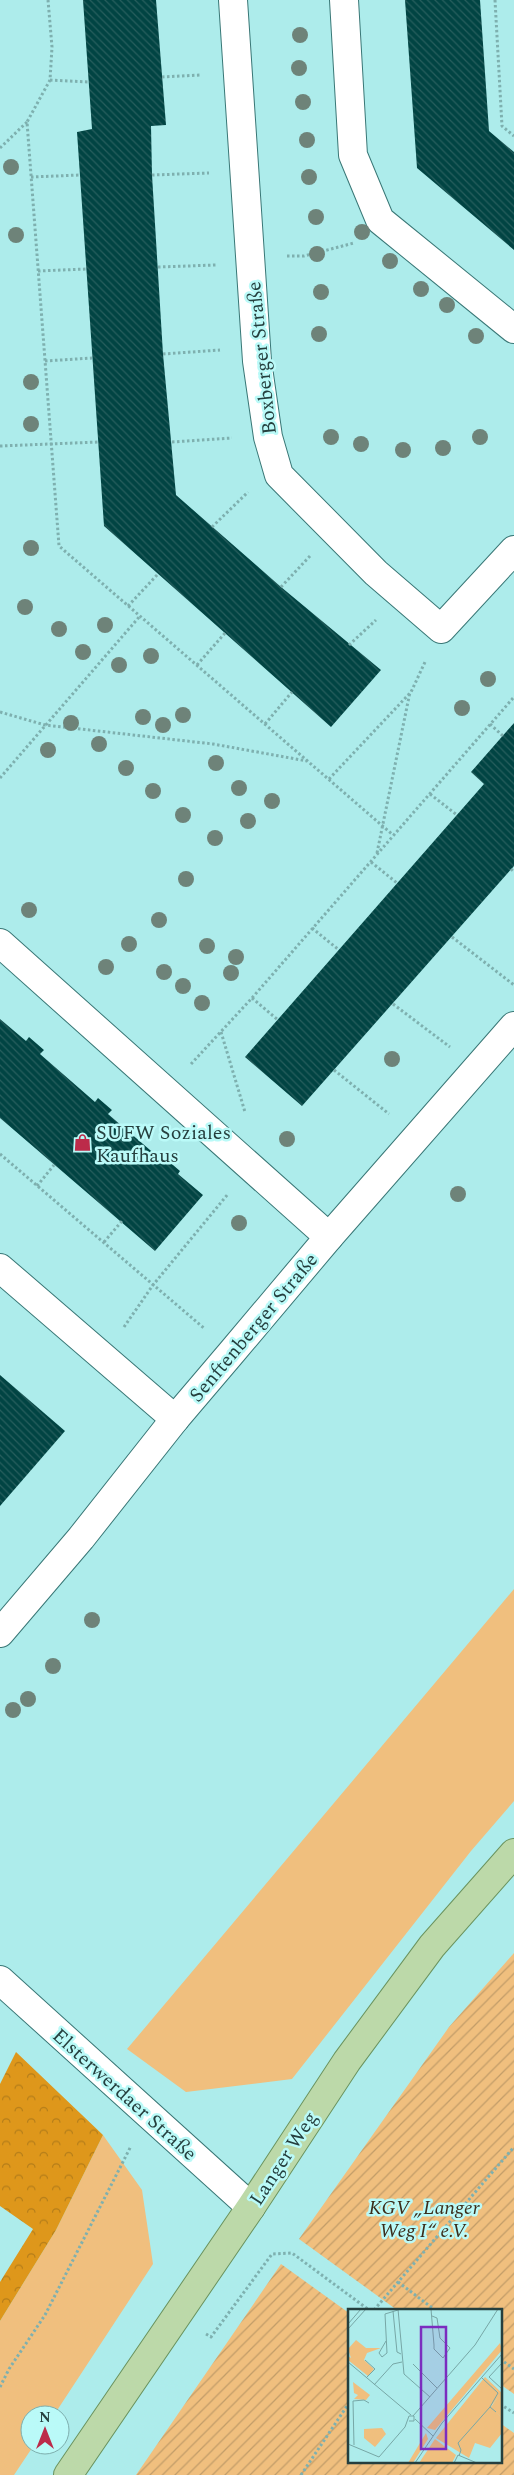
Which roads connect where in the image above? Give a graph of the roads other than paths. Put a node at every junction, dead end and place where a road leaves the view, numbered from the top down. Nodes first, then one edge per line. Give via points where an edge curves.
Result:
1 (233, 0) edge
2 (344, 0) edge
3 (514, 329) edge
4 (514, 550) edge
5 (0, 943) edge
6 (514, 1026) edge
7 (329, 1237) junction
8 (0, 1268) edge
9 (175, 1419) junction
10 (0, 1633) edge
11 (514, 1853) edge
12 (0, 1980) edge
13 (251, 2207) junction
14 (68, 2475) edge

1 - 4 street, Boxberger Straße via 256,361 268,437 279,475 376,573 441,629
2 - 3 street via 353,155 380,220
5 - 7 street
6 - 7 street, Senftenberger Straße
7 - 9 street, Senftenberger Straße
8 - 9 street
9 - 10 street, Senftenberger Straße via 81,1538
11 - 13 main road, Langer Weg via 432,1946 347,2061
12 - 13 street, Elsterwerdaer Straße
13 - 14 main road, Langer Weg

